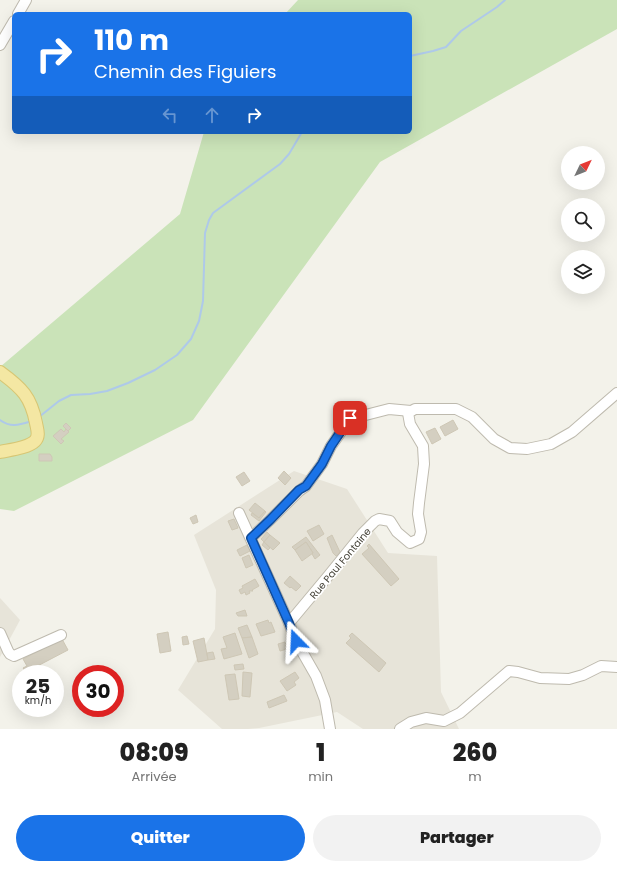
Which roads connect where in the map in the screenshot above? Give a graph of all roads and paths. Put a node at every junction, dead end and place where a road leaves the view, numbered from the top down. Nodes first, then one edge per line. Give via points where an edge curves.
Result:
1 (26, 0) edge
2 (19, 12) edge
3 (12, 24) edge
4 (0, 45) edge
5 (0, 372) edge
6 (617, 394) edge
7 (411, 411) junction
8 (0, 452) edge
9 (239, 513) dead end
10 (251, 538) junction
11 (289, 623) junction
12 (0, 633) edge
13 (61, 635) dead end
14 (617, 666) edge
15 (330, 729) edge
16 (400, 729) edge

1 - 2 street
3 - 4 street
5 - 8 main road via 22,390 29,400 38,433 34,442
6 - 7 street via 572,432 551,444 527,449 510,448 494,439 472,417 456,409
7 - 10 street via 388,409 350,418 306,486
7 - 11 street, Rue Paul Fontaine via 408,413 410,424 423,446 424,464 418,514 421,532 419,539 410,542 397,532 390,521 375,521
9 - 10 street
10 - 11 street
11 - 15 street via 316,676 325,700
12 - 13 street via 8,651 14,656
14 - 16 street via 601,666 569,679 540,678 509,671 460,713 444,721 426,718 411,722

